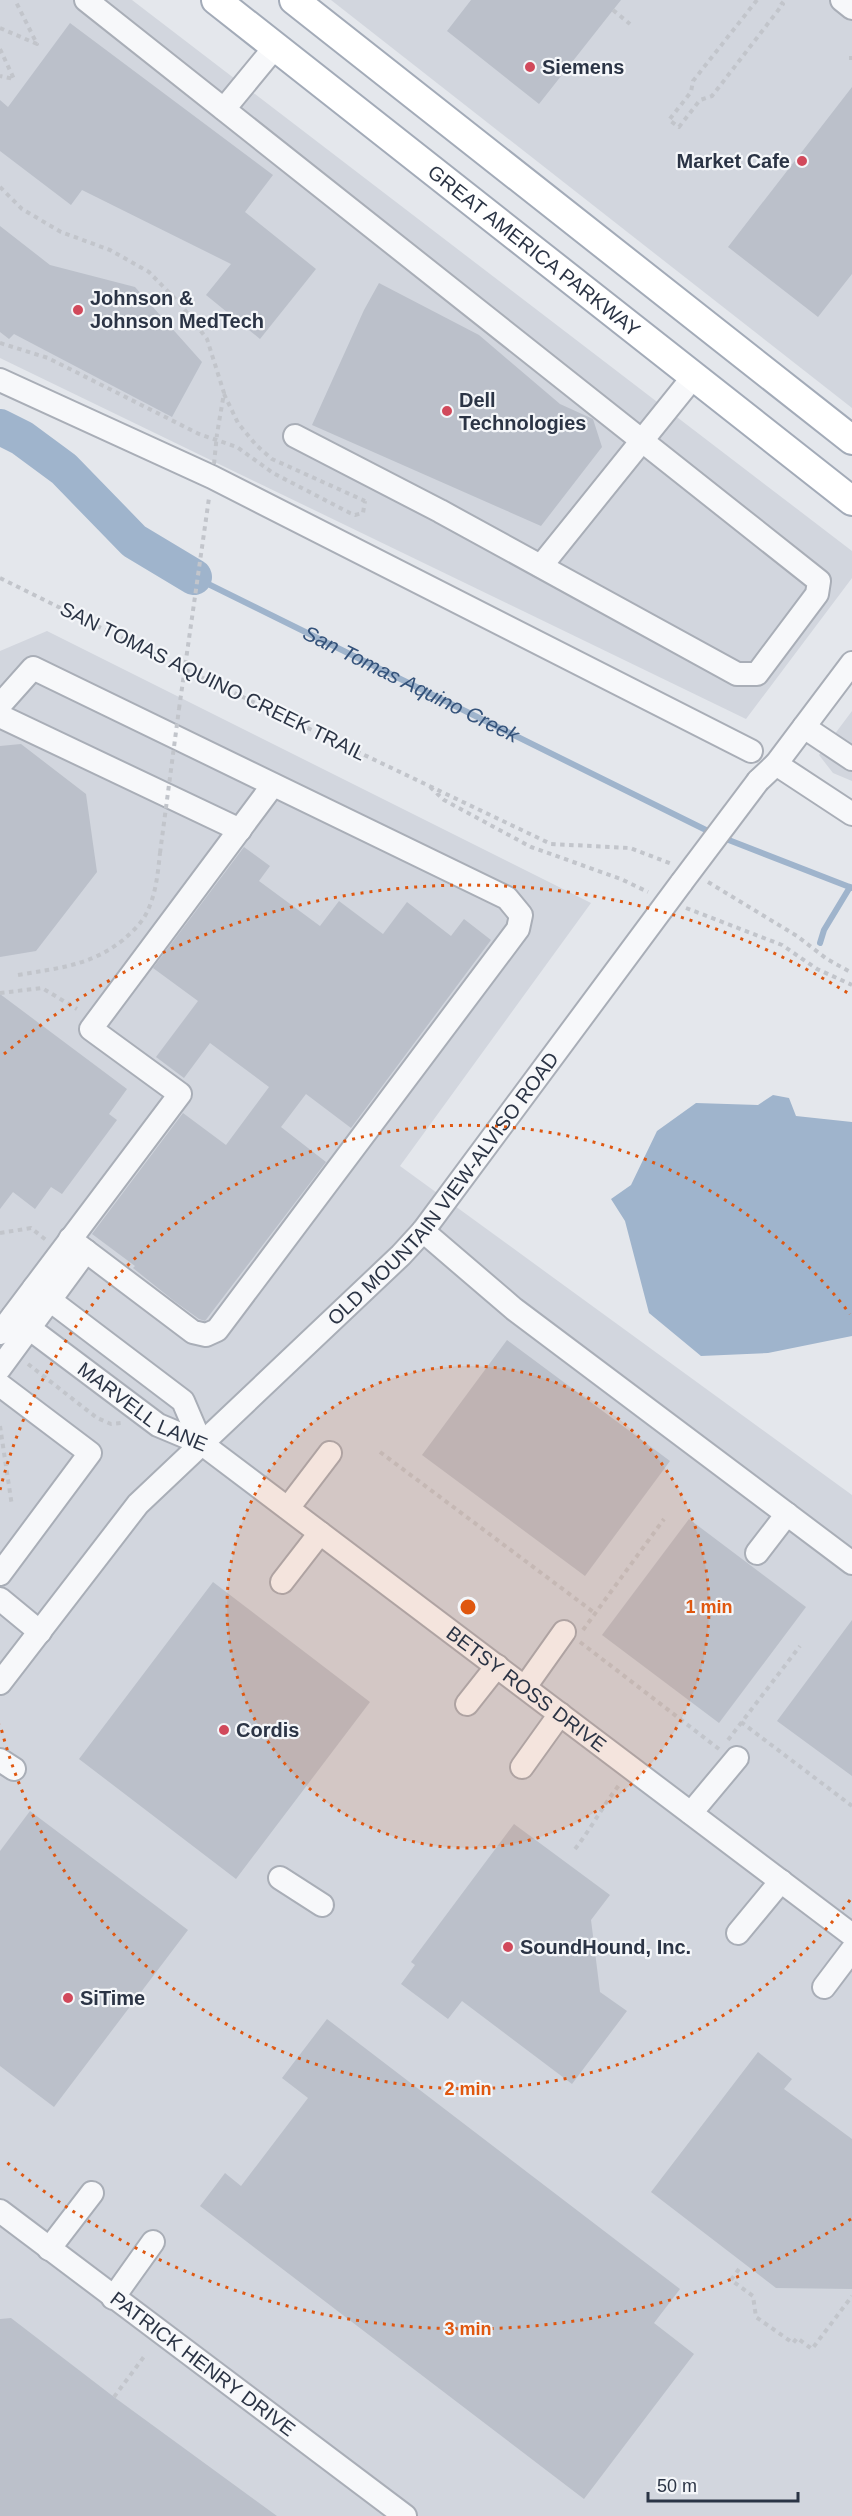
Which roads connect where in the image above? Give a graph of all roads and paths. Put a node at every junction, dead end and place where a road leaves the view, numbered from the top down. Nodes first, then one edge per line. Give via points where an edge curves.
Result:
1 (15, 0) edge
2 (86, 0) edge
3 (216, 0) edge
4 (294, 0) edge
5 (757, 0) edge
6 (778, 0) edge
7 (842, 0) edge
8 (852, 8) edge
9 (613, 10) dead end
10 (630, 24) dead end
11 (0, 28) edge
12 (275, 47) junction
13 (0, 49) edge
14 (0, 76) edge
15 (224, 109) junction
16 (0, 187) edge
17 (0, 343) edge
18 (694, 376) junction
19 (0, 380) edge
20 (295, 436) dead end
21 (852, 440) edge
22 (643, 441) junction
23 (213, 464) dead end
24 (210, 488) dead end
25 (365, 501) dead end
26 (852, 501) edge
27 (541, 566) junction
28 (0, 578) edge
29 (852, 663) edge
30 (184, 669) junction
31 (0, 705) edge
32 (0, 716) edge
33 (804, 727) junction
34 (751, 751) dead end
35 (852, 759) edge
36 (776, 764) junction
37 (427, 784) junction
38 (273, 785) junction
39 (852, 814) edge
40 (240, 830) junction
41 (686, 875) junction
42 (669, 902) junction
43 (852, 973) edge
44 (18, 975) dead end
45 (852, 985) edge
46 (0, 993) edge
47 (77, 1009) dead end
48 (423, 1231) junction
49 (0, 1233) edge
50 (68, 1244) junction
51 (42, 1294) junction
52 (14, 1326) edge
53 (1, 1380) edge
54 (125, 1423) dead end
55 (0, 1426) edge
56 (201, 1443) junction
57 (380, 1452) dead end
58 (330, 1453) dead end
59 (12, 1506) dead end
60 (288, 1508) junction
61 (787, 1514) junction
62 (664, 1519) dead end
63 (320, 1533) junction
64 (757, 1553) dead end
65 (852, 1563) edge
66 (0, 1574) edge
67 (282, 1582) dead end
68 (0, 1599) edge
69 (596, 1614) junction
70 (40, 1632) junction
71 (574, 1634) junction
72 (800, 1646) dead end
73 (497, 1666) junction
74 (0, 1683) edge
75 (525, 1687) junction
76 (467, 1704) dead end
77 (560, 1714) junction
78 (741, 1722) junction
79 (728, 1749) junction
80 (522, 1767) dead end
81 (620, 1783) dead end
82 (852, 1806) edge
83 (692, 1814) junction
84 (575, 1849) dead end
85 (280, 1878) dead end
86 (781, 1881) junction
87 (322, 1905) dead end
88 (738, 1933) dead end
89 (852, 1935) edge
90 (852, 1950) edge
91 (824, 1987) dead end
92 (92, 2193) dead end
93 (0, 2211) edge
94 (153, 2242) dead end
95 (49, 2249) junction
96 (739, 2269) dead end
97 (852, 2296) edge
98 (114, 2298) junction
99 (146, 2354) dead end
100 (114, 2397) dead end
101 (405, 2516) edge

1 - 11 path via 37,44
2 - 15 street
3 - 12 main road, GREAT AMERICA PARKWAY
4 - 21 main road
5 - 6 path via 693,81 691,92 669,120 679,127 700,100 712,96 720,87 783,4
7 - 8 street
9 - 10 path
12 - 15 street
12 - 18 main road, GREAT AMERICA PARKWAY
13 - 14 path via 14,79
15 - 22 street
16 - 23 path, bridge via 22,209 61,232 110,250 149,272 181,305 207,339 224,393
17 - 25 path via 48,358 199,434 237,447 273,473 350,513 363,513
18 - 22 street
18 - 26 main road, GREAT AMERICA PARKWAY
19 - 34 street via 212,477
20 - 27 street
22 - 27 street
22 - 27 street via 819,581 817,594 757,674 736,674
24 - 30 path
28 - 30 path, SAN TOMAS AQUINO CREEK TRAIL
29 - 33 street, OLD MOUNTAIN VIEW-ALVISO ROAD
30 - 37 path, SAN TOMAS AQUINO CREEK TRAIL
30 - 44 path, bridge via 156,884 147,912 133,931 106,953 81,964
31 - 38 street via 33,668
32 - 40 street
33 - 35 street
33 - 36 street, OLD MOUNTAIN VIEW-ALVISO ROAD
36 - 39 street
36 - 41 street, OLD MOUNTAIN VIEW-ALVISO ROAD, bridge via 758,781
37 - 41 path, SAN TOMAS AQUINO CREEK TRAIL via 551,844 630,848
37 - 42 path, SAN TOMAS AQUINO CREEK TRAIL via 444,801 531,848 621,879
38 - 40 street
38 - 50 street via 507,898 521,915 518,929 217,1330 206,1335 193,1332
40 - 50 street via 91,1029 180,1094
41 - 42 street, OLD MOUNTAIN VIEW-ALVISO ROAD
41 - 43 path, SAN TOMAS AQUINO CREEK TRAIL via 732,895
42 - 45 path, SAN TOMAS AQUINO CREEK TRAIL via 782,945 817,969
42 - 48 street, OLD MOUNTAIN VIEW-ALVISO ROAD
46 - 47 path via 42,988
48 - 56 street, OLD MOUNTAIN VIEW-ALVISO ROAD
48 - 61 street via 514,1309
49 - 50 path via 31,1228
50 - 51 street
51 - 52 street
51 - 56 street, MARVELL LANE via 183,1401
52 - 53 street
52 - 56 street, MARVELL LANE via 158,1425
53 - 54 path via 24,1361 98,1418 111,1424
53 - 66 street via 90,1453
55 - 59 path
56 - 60 street, BETSY ROSS DRIVE
56 - 70 street, OLD MOUNTAIN VIEW-ALVISO ROAD via 138,1504
57 - 69 path
58 - 60 street
60 - 63 street, BETSY ROSS DRIVE
61 - 64 street
61 - 65 street
62 - 69 path
63 - 67 street
63 - 73 street, BETSY ROSS DRIVE
68 - 70 street
69 - 71 path
70 - 74 street, OLD MOUNTAIN VIEW-ALVISO ROAD
71 - 75 street
71 - 79 path
72 - 78 path
73 - 75 street, BETSY ROSS DRIVE
73 - 76 street
75 - 77 street, BETSY ROSS DRIVE
77 - 80 street
77 - 83 street, BETSY ROSS DRIVE
78 - 79 path
78 - 82 path
79 - 83 street
81 - 84 path
83 - 86 street, BETSY ROSS DRIVE
85 - 87 street
86 - 88 street
86 - 89 street, BETSY ROSS DRIVE
90 - 91 street
92 - 95 street
93 - 95 street, PATRICK HENRY DRIVE
94 - 98 street
95 - 98 street, PATRICK HENRY DRIVE
96 - 97 path via 731,2280 753,2296 756,2317 793,2343 797,2338 812,2349
98 - 101 street, PATRICK HENRY DRIVE
99 - 100 path

